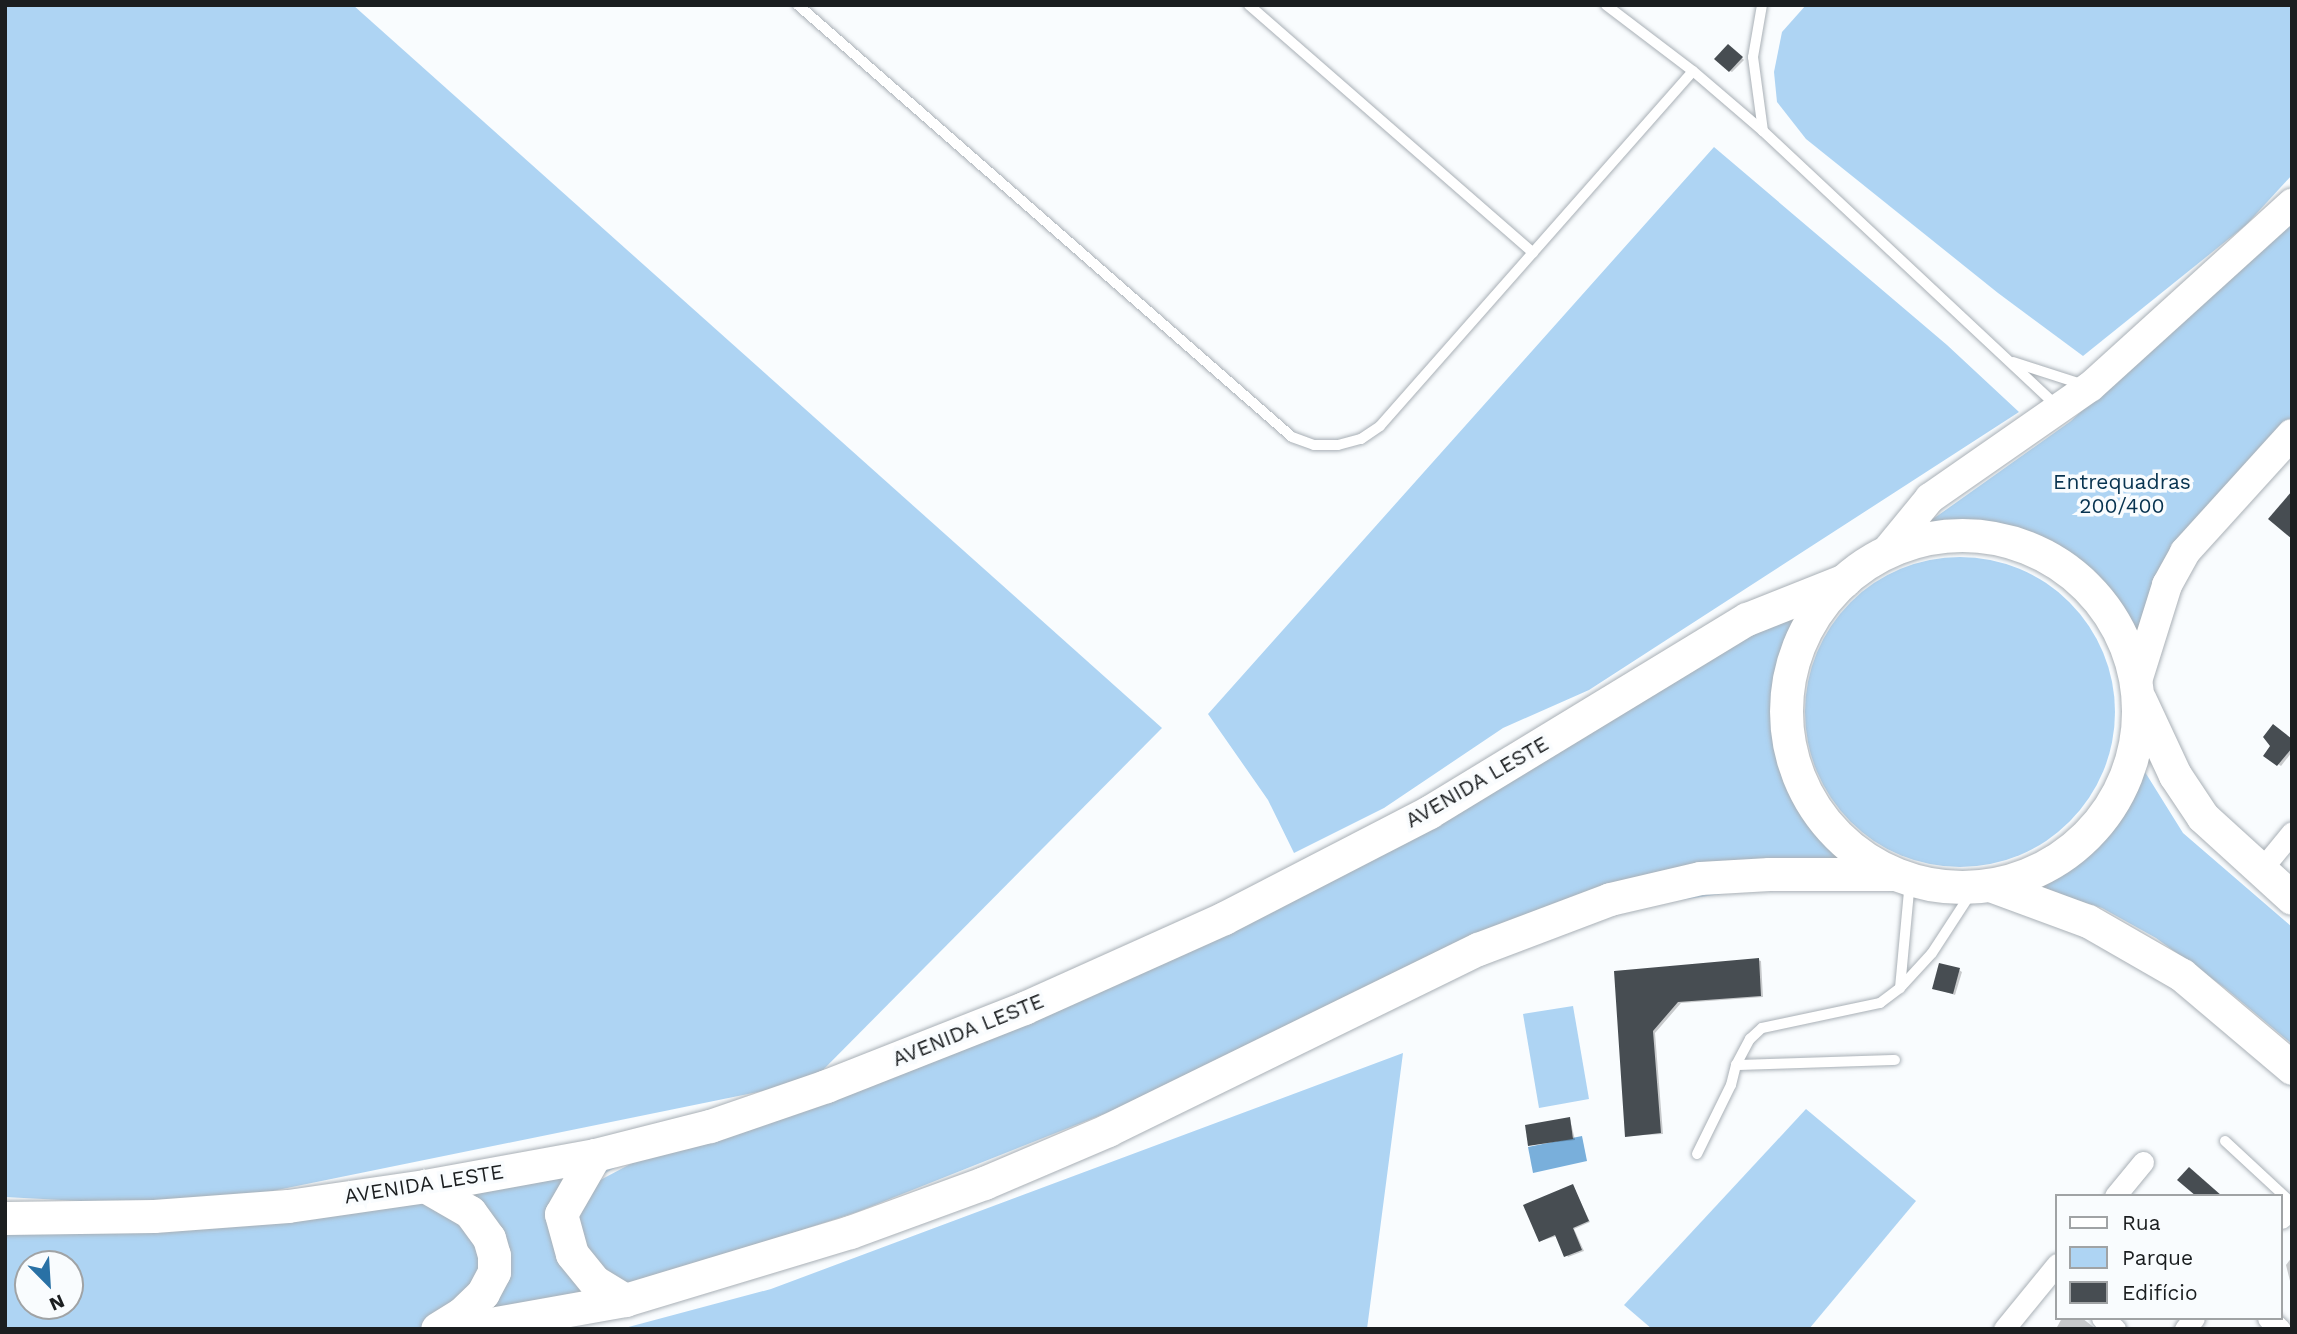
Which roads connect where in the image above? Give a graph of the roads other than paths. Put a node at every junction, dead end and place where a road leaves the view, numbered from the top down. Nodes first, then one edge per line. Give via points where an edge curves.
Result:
1 (798, 5) edge
2 (1249, 5) edge
3 (1606, 5) edge
4 (1762, 5) edge
5 (1693, 72) junction
6 (1763, 131) junction
7 (2292, 204) edge
8 (1533, 253) junction
9 (2011, 361) junction
10 (2090, 387) junction
11 (2060, 409) junction
12 (2292, 434) edge
13 (1885, 553) junction
14 (1845, 580) junction
15 (2138, 689) junction
16 (2292, 832) edge
17 (2260, 871) junction
18 (1901, 877) junction
19 (1982, 886) junction
20 (2292, 898) edge
21 (1900, 988) junction
22 (1895, 1060) dead end
23 (1736, 1065) junction
24 (2292, 1068) edge
25 (2225, 1142) dead end
26 (595, 1154) junction
27 (1697, 1154) dead end
28 (2143, 1162) dead end
29 (425, 1186) junction
30 (2117, 1194) edge
31 (2280, 1194) edge
32 (5, 1218) edge
33 (2054, 1273) edge
34 (625, 1300) junction
35 (437, 1329) edge
36 (462, 1329) edge
37 (2004, 1329) edge

1 - 8 lane via 1292,437 1338,445 1361,439 1380,426
2 - 8 lane
3 - 5 lane
4 - 6 lane via 1753,57
5 - 6 lane
5 - 8 lane
6 - 9 lane
7 - 10 main road
9 - 10 lane
9 - 11 lane
10 - 11 main road
11 - 13 main road via 1930,498
12 - 15 main road via 2185,552 2167,585
13 - 14 main road
13 - 15 main road via 1937,537 1991,537 2043,554 2087,586 2120,629
14 - 18 main road via 1812,619 1792,665 1785,715 1793,765 1815,811 1850,848
14 - 26 main road, AVENIDA LESTE via 1747,619 1429,812 1224,918 1024,1008 826,1086 709,1126
15 - 17 main road via 2175,775 2203,817
15 - 19 main road via 2135,750 2116,799 2083,839 2040,869
16 - 17 street
17 - 20 main road
18 - 19 main road via 1942,887
18 - 21 lane
18 - 34 main road via 1769,874 1700,878 1610,900 1478,949 1108,1130 984,1182 850,1232
19 - 21 lane
19 - 24 main road via 2088,921 2182,975
21 - 23 lane via 1867,1008 1762,1028
22 - 23 lane
23 - 27 lane
25 - 31 lane
26 - 29 main road, AVENIDA LESTE
26 - 34 main road via 561,1214 572,1254 595,1282
28 - 30 street
29 - 32 main road, AVENIDA LESTE via 288,1206 154,1216
29 - 35 main road via 470,1212 489,1238 494,1255 494,1272 483,1293
33 - 37 street
34 - 36 main road

